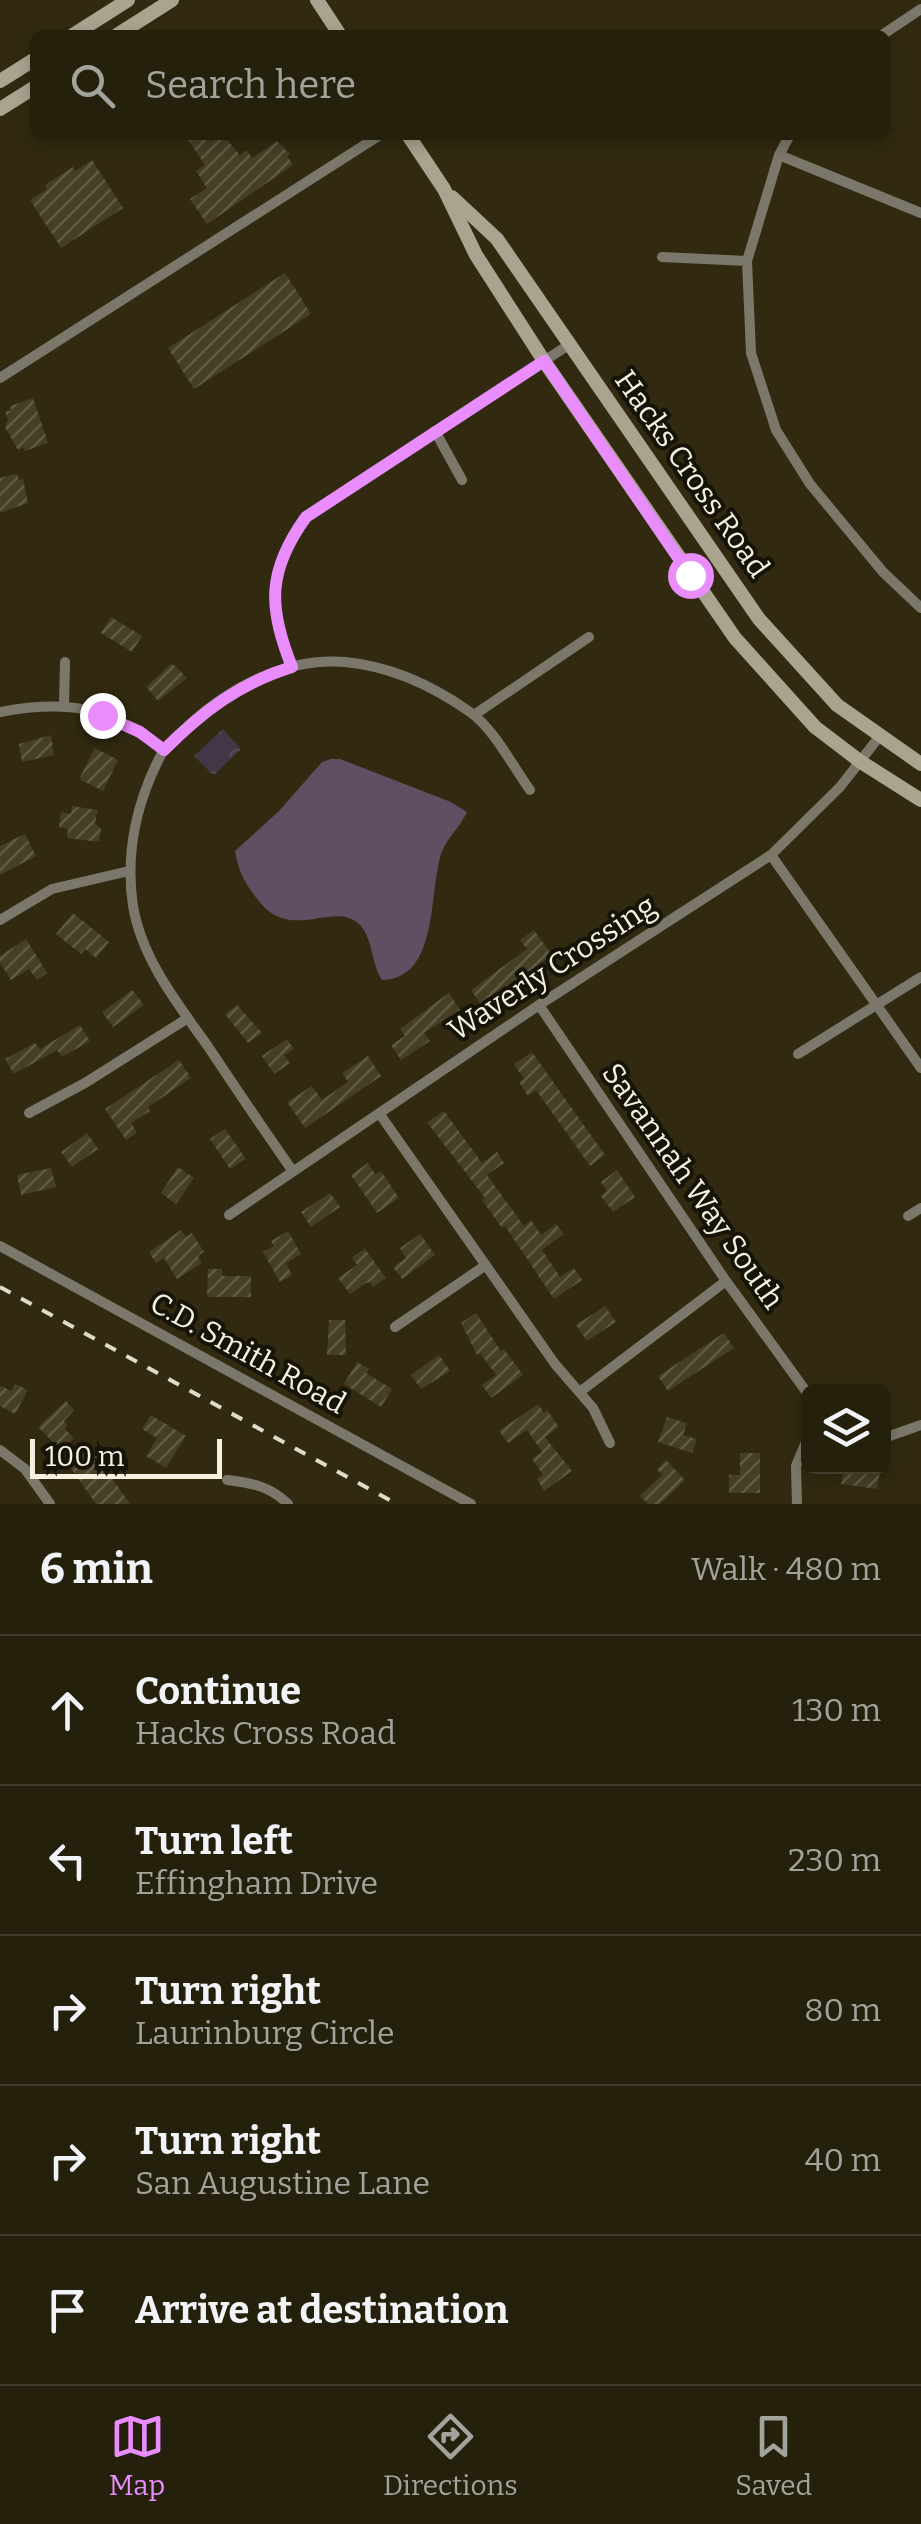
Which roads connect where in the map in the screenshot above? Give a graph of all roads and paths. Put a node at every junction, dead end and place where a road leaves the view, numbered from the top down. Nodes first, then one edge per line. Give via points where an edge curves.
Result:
1 (128, 0) edge
2 (172, 0) edge
3 (316, 0) edge
4 (921, 8) edge
5 (81, 30) edge
6 (125, 30) edge
7 (337, 30) edge
8 (889, 30) edge
9 (30, 62) edge
10 (0, 81) edge
11 (30, 90) edge
12 (0, 109) edge
13 (372, 140) edge
14 (411, 140) edge
15 (787, 140) edge
16 (779, 155) junction
17 (444, 189) junction
18 (921, 213) edge
19 (662, 257) dead end
20 (747, 261) junction
21 (570, 344) junction
22 (544, 361) junction
23 (0, 378) edge
24 (435, 431) junction
25 (462, 480) dead end
26 (921, 608) edge
27 (588, 638) dead end
28 (65, 662) dead end
29 (292, 667) junction
30 (64, 704) junction
31 (0, 712) edge
32 (474, 715) junction
33 (879, 737) junction
34 (164, 750) junction
35 (861, 762) junction
36 (921, 764) edge
37 (530, 790) dead end
38 (921, 800) edge
39 (771, 856) junction
40 (130, 871) junction
41 (0, 920) edge
42 (921, 976) edge
43 (539, 1005) junction
44 (876, 1005) junction
45 (188, 1018) junction
46 (798, 1054) dead end
47 (921, 1068) edge
48 (29, 1112) dead end
49 (380, 1113) junction
50 (292, 1170) junction
51 (921, 1208) edge
52 (229, 1216) dead end
53 (908, 1216) dead end
54 (0, 1246) edge
55 (486, 1265) junction
56 (726, 1281) junction
57 (395, 1327) dead end
58 (801, 1384) edge
59 (581, 1392) junction
60 (921, 1424) edge
61 (891, 1435) edge
62 (610, 1443) dead end
63 (0, 1450) edge
64 (801, 1454) edge
65 (227, 1480) dead end
66 (50, 1504) edge
67 (288, 1504) edge
68 (472, 1504) edge
69 (798, 1504) edge

1 - 5 main road
2 - 6 main road
3 - 7 main road
4 - 8 street
9 - 10 main road
11 - 12 main road
13 - 23 street
14 - 17 main road, Hacks Cross Road
15 - 16 street
16 - 18 street
16 - 20 street
17 - 21 main road, Hacks Cross Road via 497,239
17 - 22 main road, Hacks Cross Road via 476,254
19 - 20 street
20 - 26 street via 751,353 776,430 810,484 882,572
21 - 22 street
21 - 33 main road, Hacks Cross Road via 759,619 837,705
22 - 24 street
22 - 35 main road, Hacks Cross Road via 735,638 816,727
24 - 25 street
24 - 29 street via 306,517 289,540 274,600
27 - 32 street
28 - 30 street
29 - 32 street via 343,662 376,668 420,682
29 - 34 street via 236,689
30 - 31 street
30 - 34 street via 140,732
32 - 37 street
33 - 35 street, Waverly Crossing
33 - 36 main road, Hacks Cross Road
34 - 40 street via 138,812
35 - 38 main road, Hacks Cross Road
35 - 39 street, Waverly Crossing
39 - 43 street, Waverly Crossing
39 - 44 street
40 - 41 street via 52,888
40 - 45 street via 144,945
42 - 44 street
43 - 49 street, Waverly Crossing
43 - 56 street, Savannah Way South
44 - 46 street
44 - 47 street
45 - 48 street
45 - 50 street
49 - 50 street, Waverly Crossing
49 - 55 street
50 - 52 street, Waverly Crossing
51 - 53 street
54 - 68 street, C.D. Smith Road
55 - 57 street
55 - 59 street
56 - 58 street, Savannah Way South
56 - 59 street
59 - 62 street
60 - 61 street
63 - 66 street via 25,1468
64 - 69 street
65 - 67 street via 260,1484

